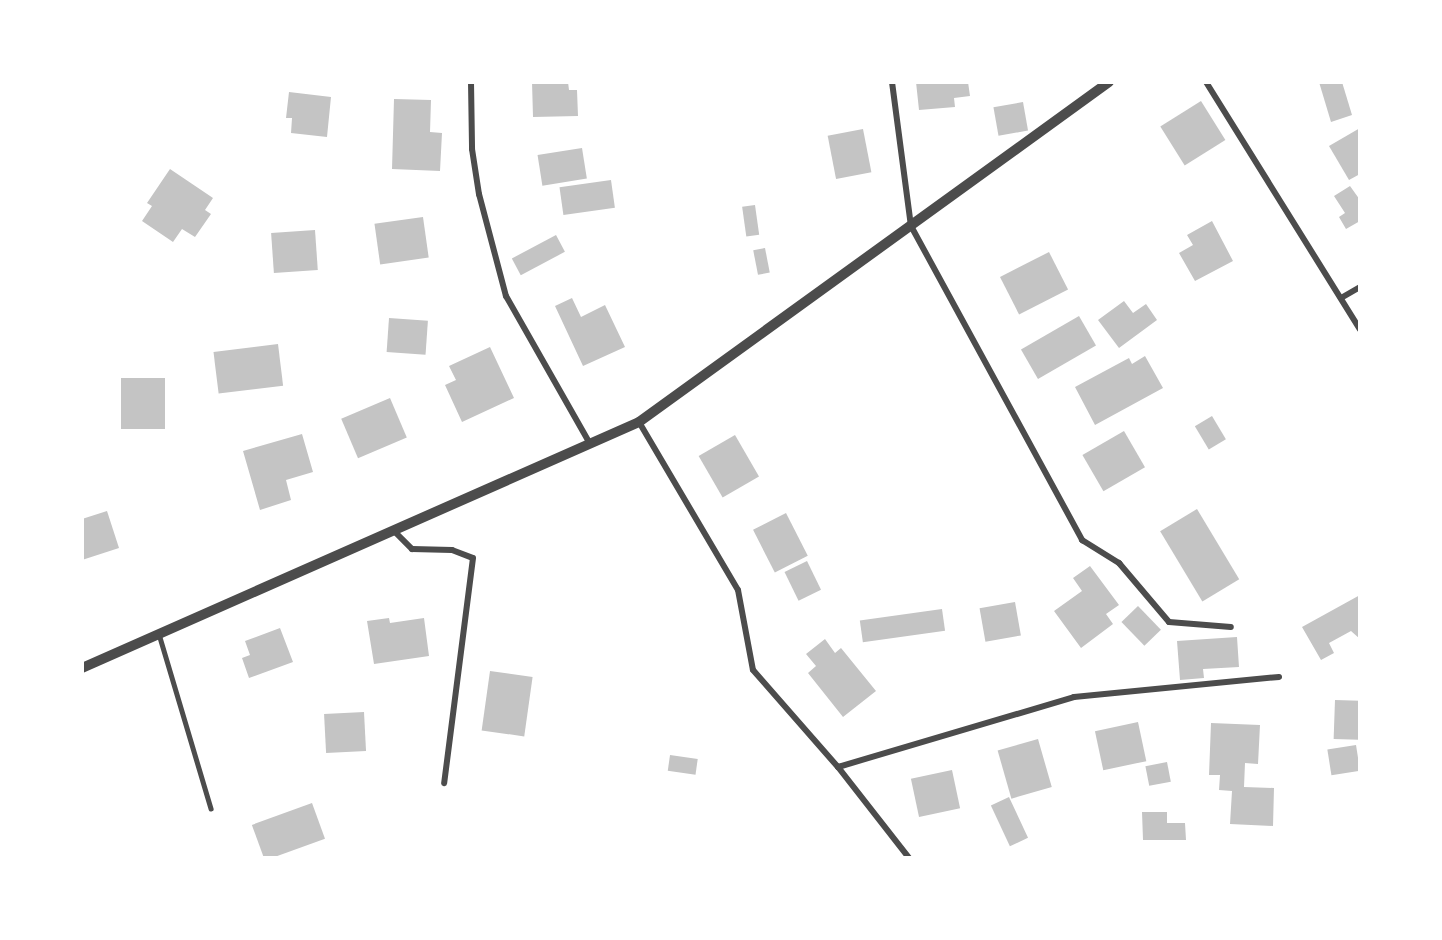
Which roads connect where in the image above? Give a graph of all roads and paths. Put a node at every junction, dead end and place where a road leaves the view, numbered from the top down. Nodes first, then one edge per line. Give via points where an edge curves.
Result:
1 (471, 82) edge
2 (892, 82) edge
3 (1108, 82) edge
4 (1206, 82) edge
5 (910, 226) junction
6 (1359, 287) edge
7 (1341, 298) junction
8 (1359, 329) edge
9 (639, 422) junction
10 (588, 442) junction
11 (392, 530) junction
12 (1231, 627) dead end
13 (159, 634) junction
14 (82, 668) edge
15 (1279, 677) dead end
16 (838, 767) junction
17 (444, 783) dead end
18 (211, 808) dead end
19 (909, 858) edge

1 - 10 street via 472,149 479,194 506,296
2 - 5 street
3 - 5 street
4 - 7 street
5 - 9 street
5 - 12 street via 1082,540 1119,563 1169,622
6 - 7 street
7 - 8 street
9 - 10 street
9 - 16 street via 738,590 753,670
10 - 11 street
11 - 13 street
11 - 17 street via 412,549 458,551 473,558
13 - 14 street
13 - 18 lane
15 - 16 street via 1074,697
16 - 19 street

